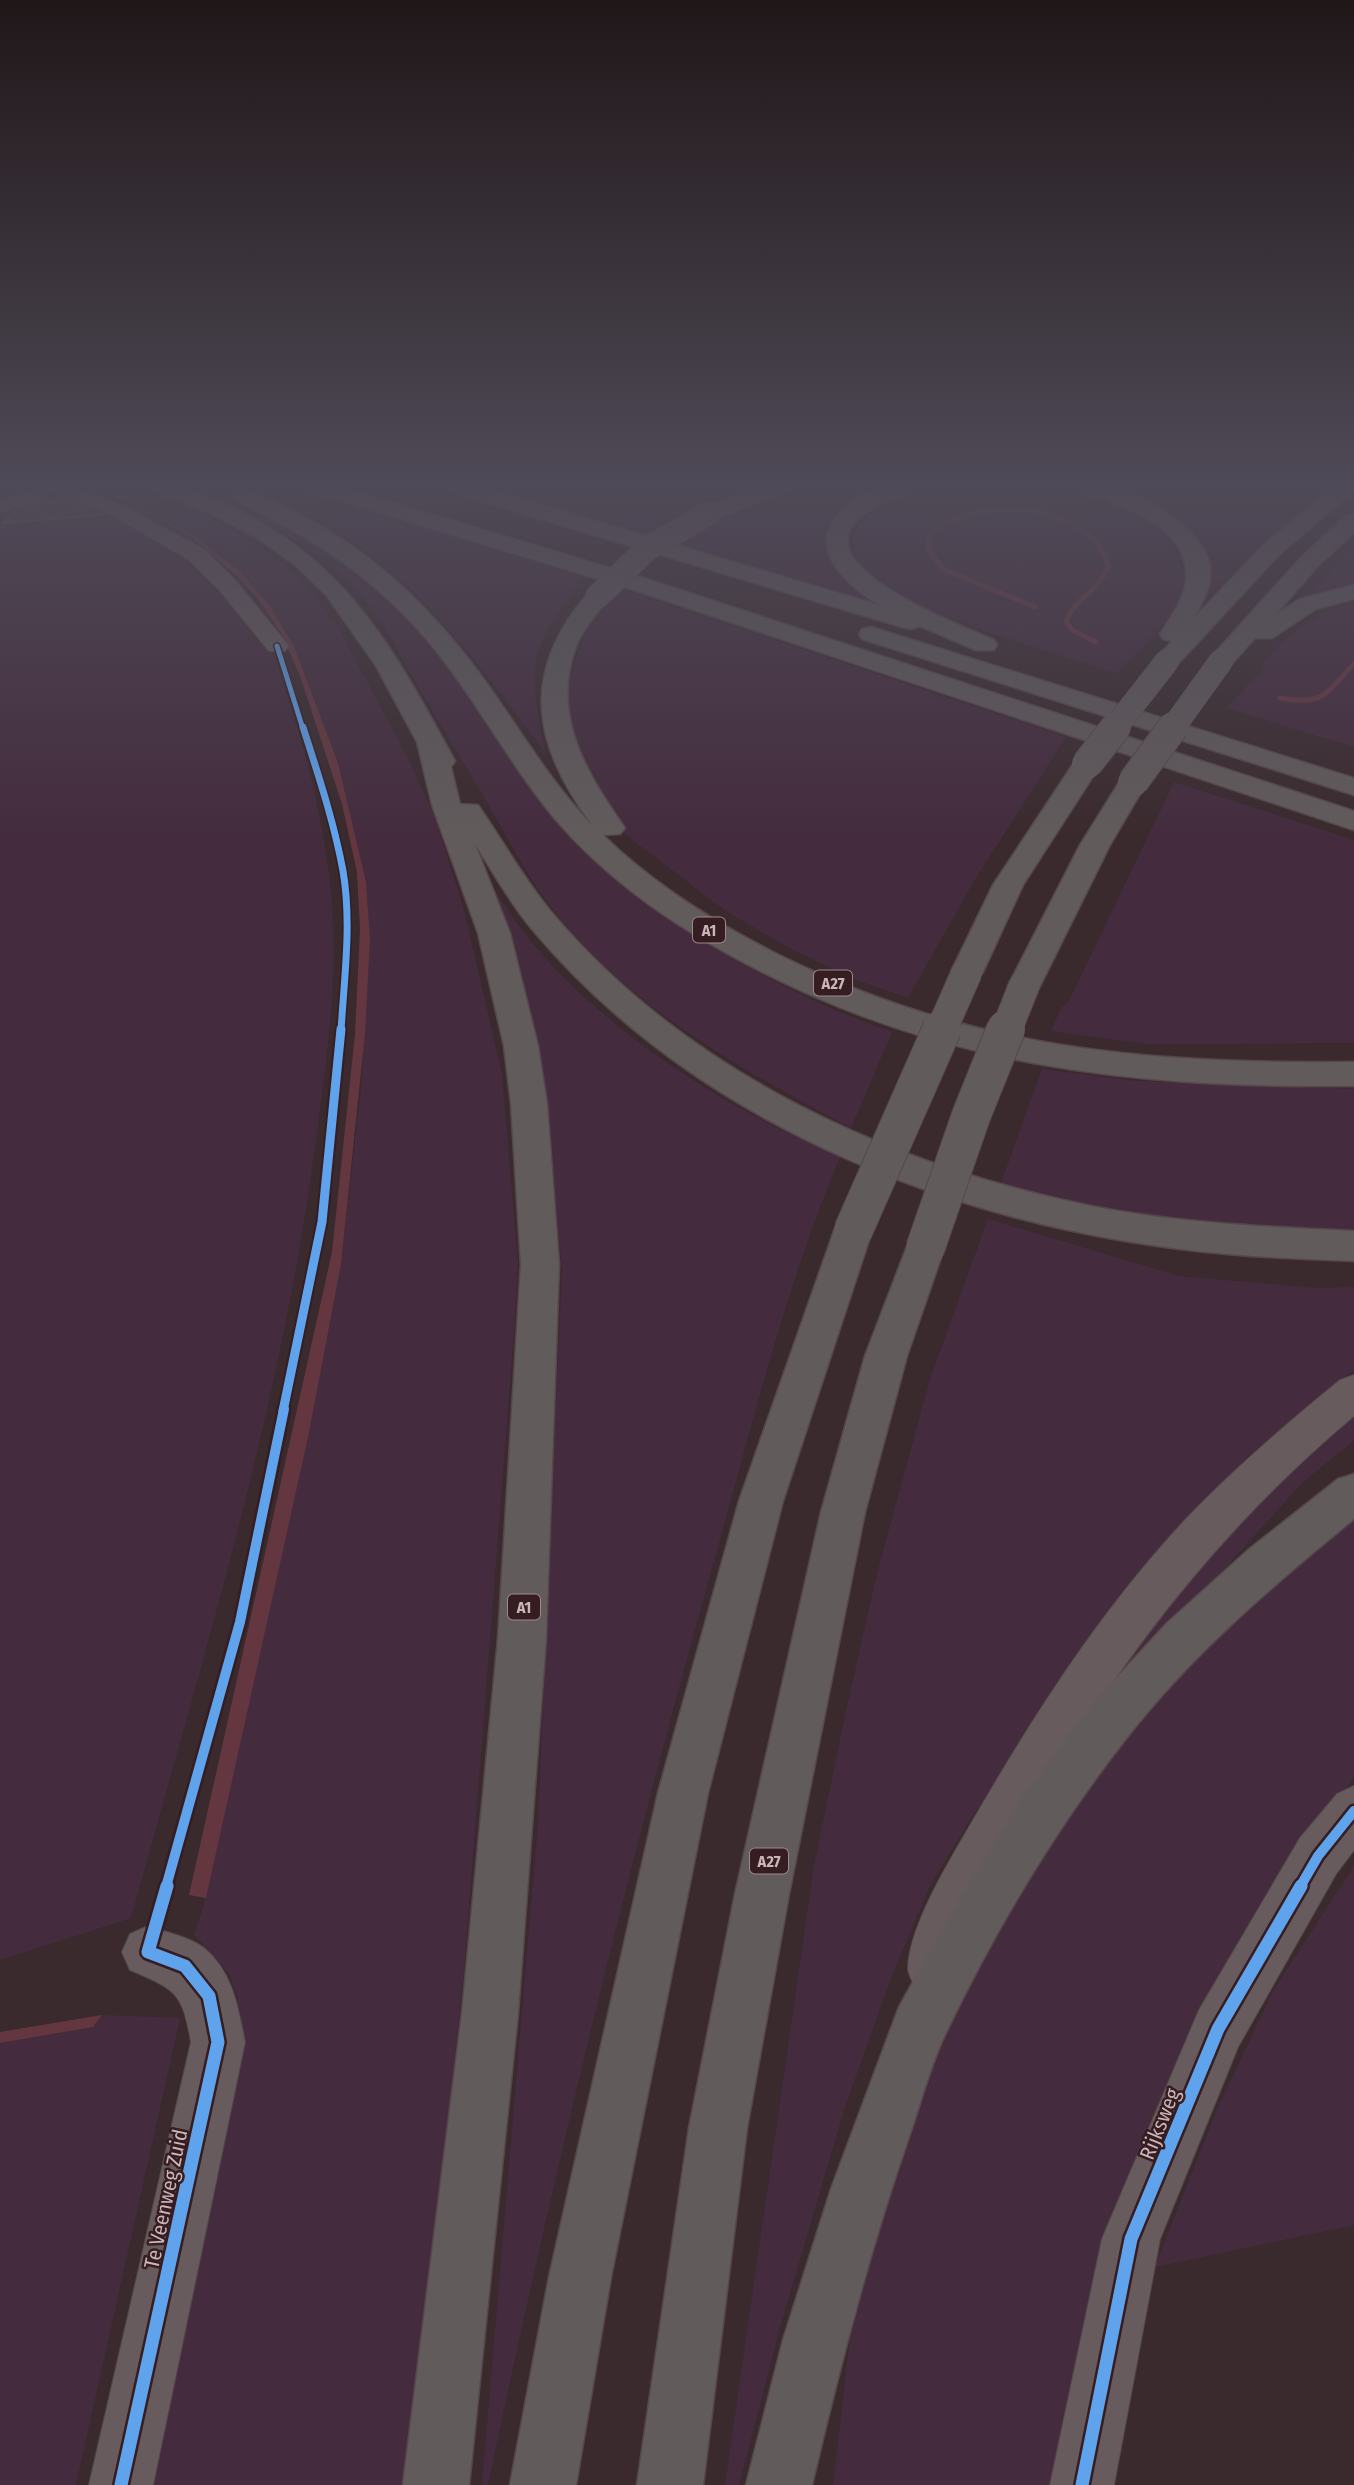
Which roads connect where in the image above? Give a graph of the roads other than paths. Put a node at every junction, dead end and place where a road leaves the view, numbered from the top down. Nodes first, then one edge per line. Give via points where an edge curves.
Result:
1 (242, 603) edge
2 (346, 603) edge
3 (405, 603) edge
4 (592, 603) edge
5 (696, 603) edge
6 (787, 603) edge
7 (822, 603) edge
8 (845, 603) edge
9 (893, 603) edge
10 (1189, 603) edge
11 (1218, 603) edge
12 (1273, 603) edge
13 (1312, 603) edge
14 (985, 645) junction
15 (277, 646) dead end
16 (1170, 651) junction
17 (1221, 661) junction
18 (1111, 708) junction
19 (429, 739) junction
20 (1354, 761) edge
21 (1354, 787) edge
22 (1354, 821) edge
23 (1354, 1065) edge
24 (1354, 1074) edge
25 (1354, 1246) edge
26 (1354, 1392) edge
27 (1354, 1493) edge
28 (1354, 1811) edge
29 (148, 1952) dead end
30 (919, 2027) junction
31 (121, 2485) edge
32 (436, 2485) edge
33 (543, 2485) edge
34 (670, 2485) edge
35 (779, 2485) edge
36 (1082, 2485) edge

1 - 15 street
2 - 19 highway, A1 via 396,674
3 - 24 highway, A1 via 449,649 580,829 669,904 765,961 914,1022 1020,1050 1123,1066
4 - 23 highway, A27, bridge via 575,624 559,663 554,706 563,752 594,809 616,835 670,884 760,946 835,984 902,1010 1045,1046 1111,1057
5 - 22 highway
6 - 18 highway
7 - 18 highway
8 - 14 highway
9 - 14 highway
10 - 16 highway
11 - 16 highway
12 - 17 highway, A27
13 - 17 highway, A27
14 - 20 highway
16 - 33 highway, bridge via 1087,764 1008,885 853,1231 761,1501 683,1793 580,2277
17 - 34 highway, A27, bridge via 1133,782 1024,986 971,1116 886,1356 844,1512 762,1894 718,2127
18 - 21 highway
19 - 25 highway, A1 via 512,882 589,976 673,1045 785,1115 917,1174 1021,1206 1186,1236
19 - 32 highway, A1 via 446,805 494,933 521,1046 540,1264 522,1639 490,2013
26 - 30 street via 1304,1431 1221,1510 1131,1616 1043,1741 947,1919
27 - 30 highway via 1214,1611 1108,1722 1040,1815
28 - 36 street, Rijksweg via 1318,1856 1218,2029 1131,2239
29 - 31 street, Te Veenweg Zuid via 185,1966 209,1996 218,2042
30 - 35 highway via 861,2189 815,2340

